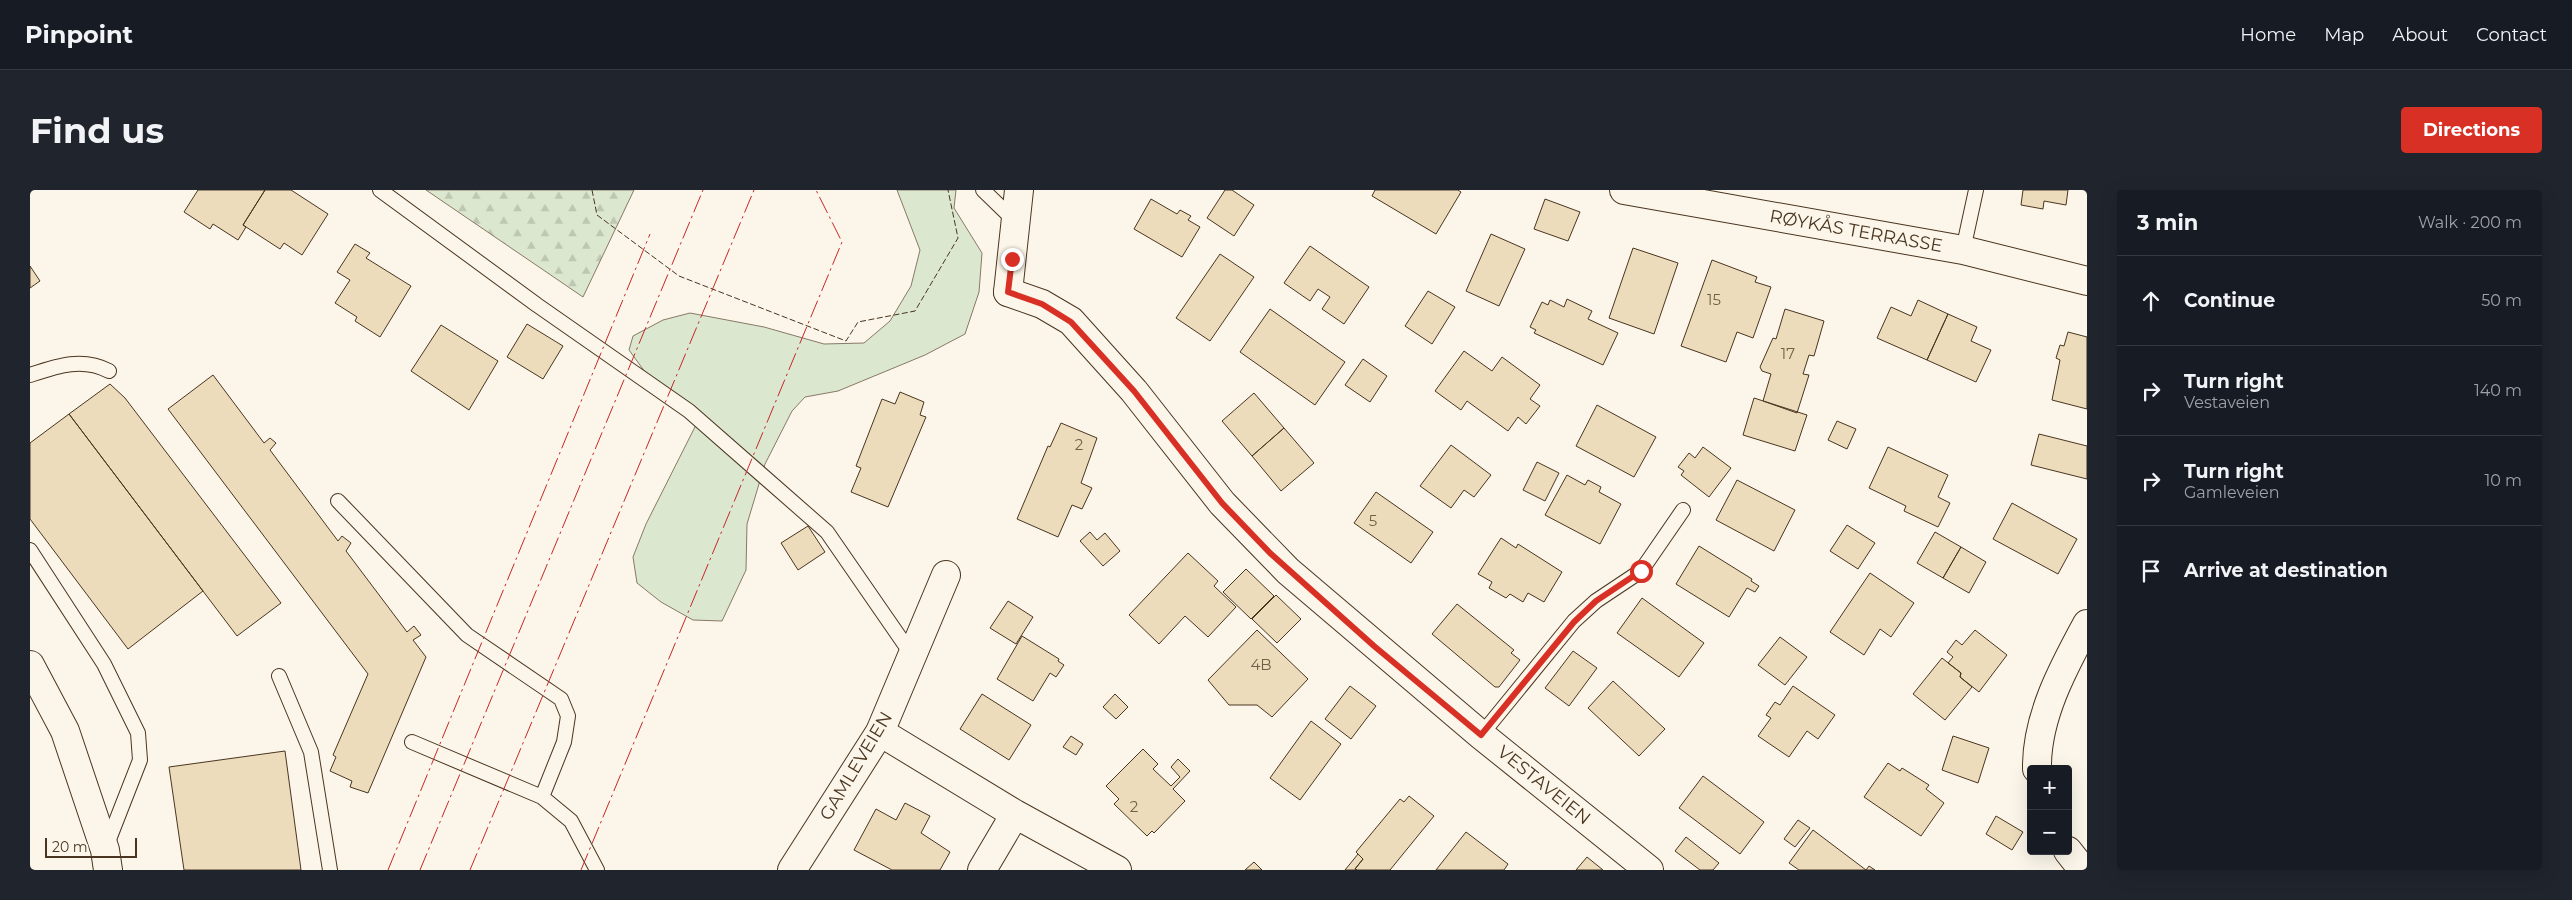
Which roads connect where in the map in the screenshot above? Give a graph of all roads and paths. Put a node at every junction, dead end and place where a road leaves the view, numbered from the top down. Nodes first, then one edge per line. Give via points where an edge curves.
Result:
1 (380, 190) edge
2 (983, 190) edge
3 (1019, 190) edge
4 (1624, 190) edge
5 (1976, 190) edge
6 (1016, 222) junction
7 (1963, 250) junction
8 (2087, 281) edge
9 (109, 371) dead end
10 (30, 375) edge
11 (338, 501) dead end
12 (1683, 510) dead end
13 (30, 550) edge
14 (946, 575) dead end
15 (2087, 624) edge
16 (912, 655) junction
17 (30, 665) edge
18 (279, 676) dead end
19 (880, 732) junction
20 (1481, 735) junction
21 (412, 742) dead end
22 (2038, 765) edge
23 (542, 797) junction
24 (1015, 814) junction
25 (2071, 855) edge
26 (106, 860) edge
27 (330, 870) edge
28 (597, 870) edge
29 (792, 870) edge
30 (982, 870) edge
31 (1117, 870) edge
32 (1649, 870) edge
33 (2083, 870) edge

1 - 16 lane via 689,411 827,532
2 - 6 lane
3 - 6 street
4 - 7 street, RØYKÅS TERRASSE
5 - 7 lane
6 - 20 street, VESTAVEIEN via 1008,292 1042,304 1071,322 1134,391 1222,503 1270,553
7 - 8 street, RØYKÅS TERRASSE
9 - 10 lane via 79,362
11 - 23 lane via 468,634 561,699 568,716 564,742
12 - 20 lane via 1641,571 1596,601 1574,622
13 - 26 lane via 104,664 138,733 140,760
14 - 16 street, GAMLEVEIEN
15 - 22 street via 2060,676 2046,712
16 - 19 street, GAMLEVEIEN
17 - 26 street via 65,731
18 - 27 lane via 311,752
19 - 24 street
19 - 29 street, GAMLEVEIEN
20 - 32 street, VESTAVEIEN
21 - 23 lane
23 - 28 lane via 571,821
24 - 30 street
24 - 31 street
25 - 33 street

